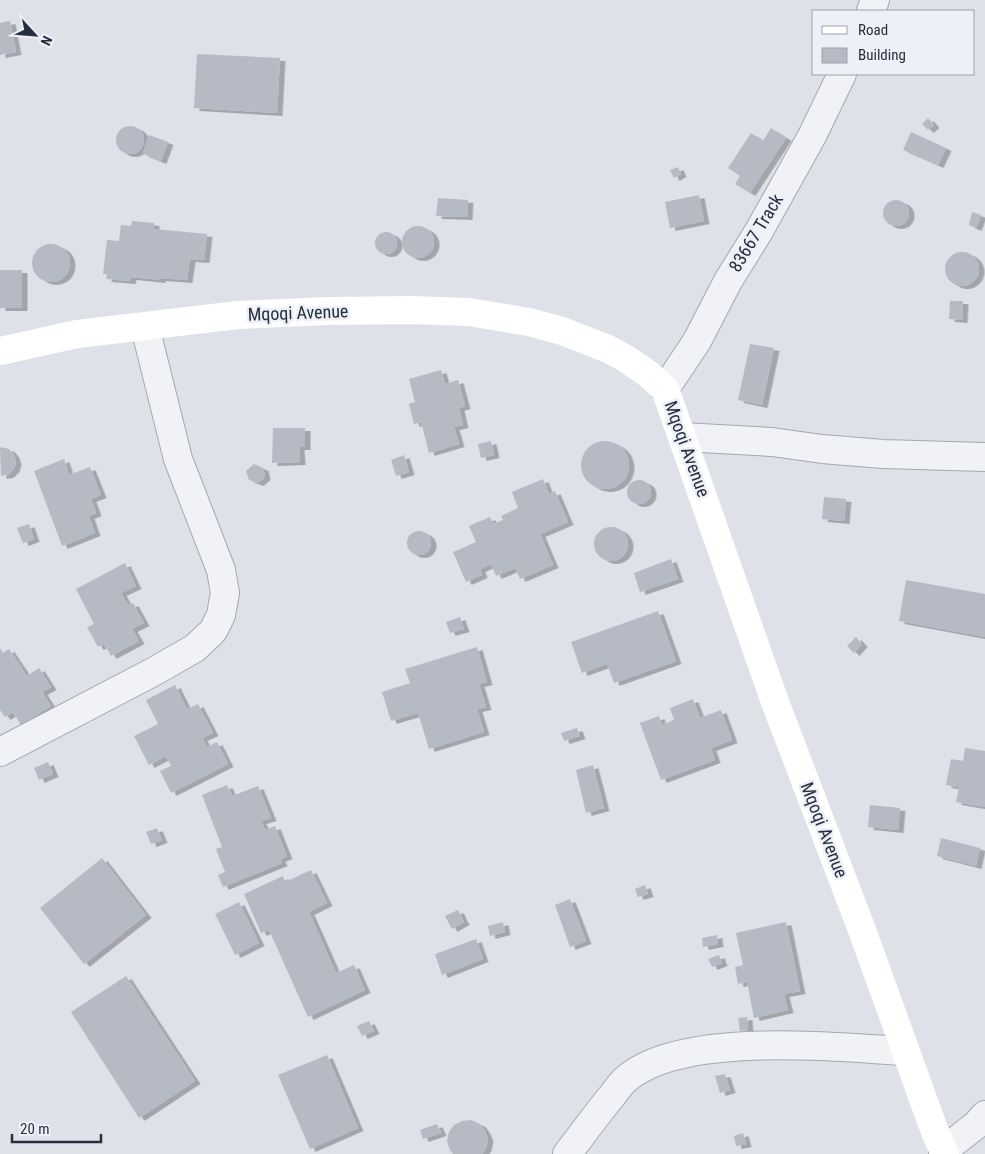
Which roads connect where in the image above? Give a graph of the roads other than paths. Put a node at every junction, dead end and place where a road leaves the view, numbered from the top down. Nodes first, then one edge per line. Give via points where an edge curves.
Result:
1 (842, 75) edge
2 (145, 327) junction
3 (0, 351) edge
4 (665, 389) junction
5 (683, 437) junction
6 (985, 457) edge
7 (0, 752) edge
8 (904, 1051) junction
9 (985, 1116) edge
10 (944, 1152) edge
11 (567, 1154) edge

1 - 4 street, 83667 Track via 759,231 697,341
2 - 3 street, Mqoqi Avenue via 77,334
2 - 4 street, Mqoqi Avenue via 238,315 328,310 469,312 529,322 608,349 647,373
2 - 7 street via 178,459 221,570 225,593 221,615 213,631 195,648
4 - 5 street, Mqoqi Avenue
5 - 6 street via 772,442 822,450
5 - 8 street, Mqoqi Avenue via 775,702 862,930
8 - 10 street, Mqoqi Avenue
8 - 11 street via 742,1046 653,1062 626,1079
9 - 10 street

